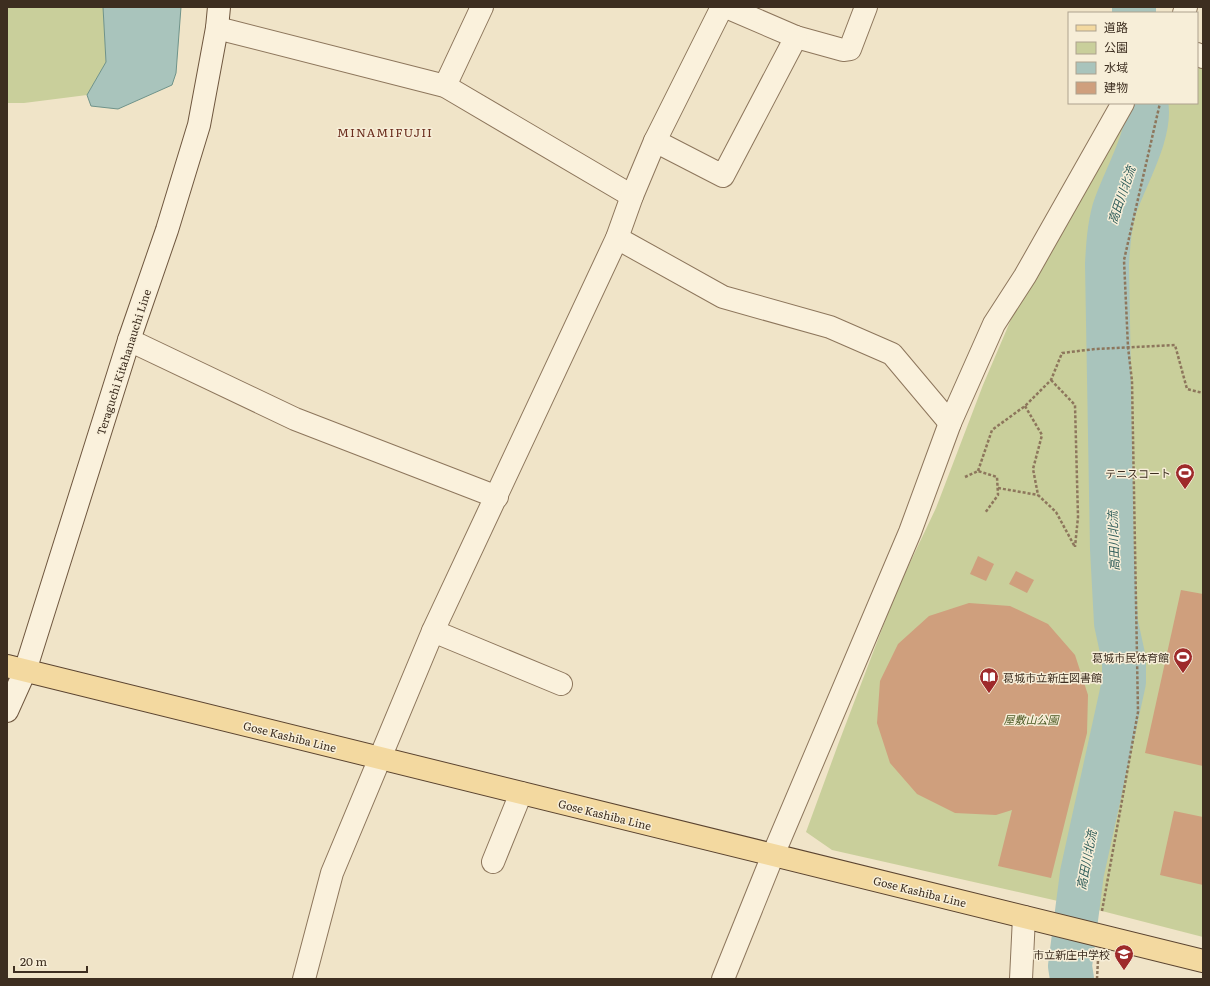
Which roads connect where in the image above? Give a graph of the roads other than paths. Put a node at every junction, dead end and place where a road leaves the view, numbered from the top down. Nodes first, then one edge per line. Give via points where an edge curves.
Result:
1 (482, 7) edge
2 (722, 7) edge
3 (726, 7) edge
4 (866, 7) edge
5 (218, 17) edge
6 (796, 37) junction
7 (444, 86) junction
8 (1122, 104) edge
9 (654, 141) junction
10 (632, 196) junction
11 (617, 238) junction
12 (129, 340) junction
13 (950, 423) junction
14 (497, 497) junction
15 (433, 631) junction
16 (16, 668) edge
17 (561, 684) dead end
18 (7, 711) edge
19 (380, 759) junction
20 (521, 793) junction
21 (773, 855) junction
22 (493, 862) dead end
23 (1024, 917) junction
24 (1203, 961) edge
25 (304, 979) edge
26 (723, 979) edge
27 (1021, 979) edge

1 - 7 street
2 - 9 street
3 - 6 street
4 - 6 street via 850,49 843,50
5 - 7 street
5 - 12 street, Teraguchi Kitahanauchi Line via 199,126
6 - 9 street via 723,176
7 - 10 street
8 - 13 street via 1025,276 994,324
9 - 10 street
10 - 11 street
11 - 13 street via 723,297 830,327 892,354
11 - 14 street
12 - 14 street via 295,419
12 - 16 street, Teraguchi Kitahanauchi Line
13 - 21 street via 910,532
14 - 15 street
15 - 17 street
15 - 19 street
16 - 18 street, Teraguchi Kitahanauchi Line
16 - 19 main road, Gose Kashiba Line
19 - 20 main road, Gose Kashiba Line
19 - 25 street via 332,873
20 - 21 main road, Gose Kashiba Line
20 - 22 street
21 - 23 main road, Gose Kashiba Line
21 - 26 street
23 - 24 main road, Gose Kashiba Line
23 - 27 street

